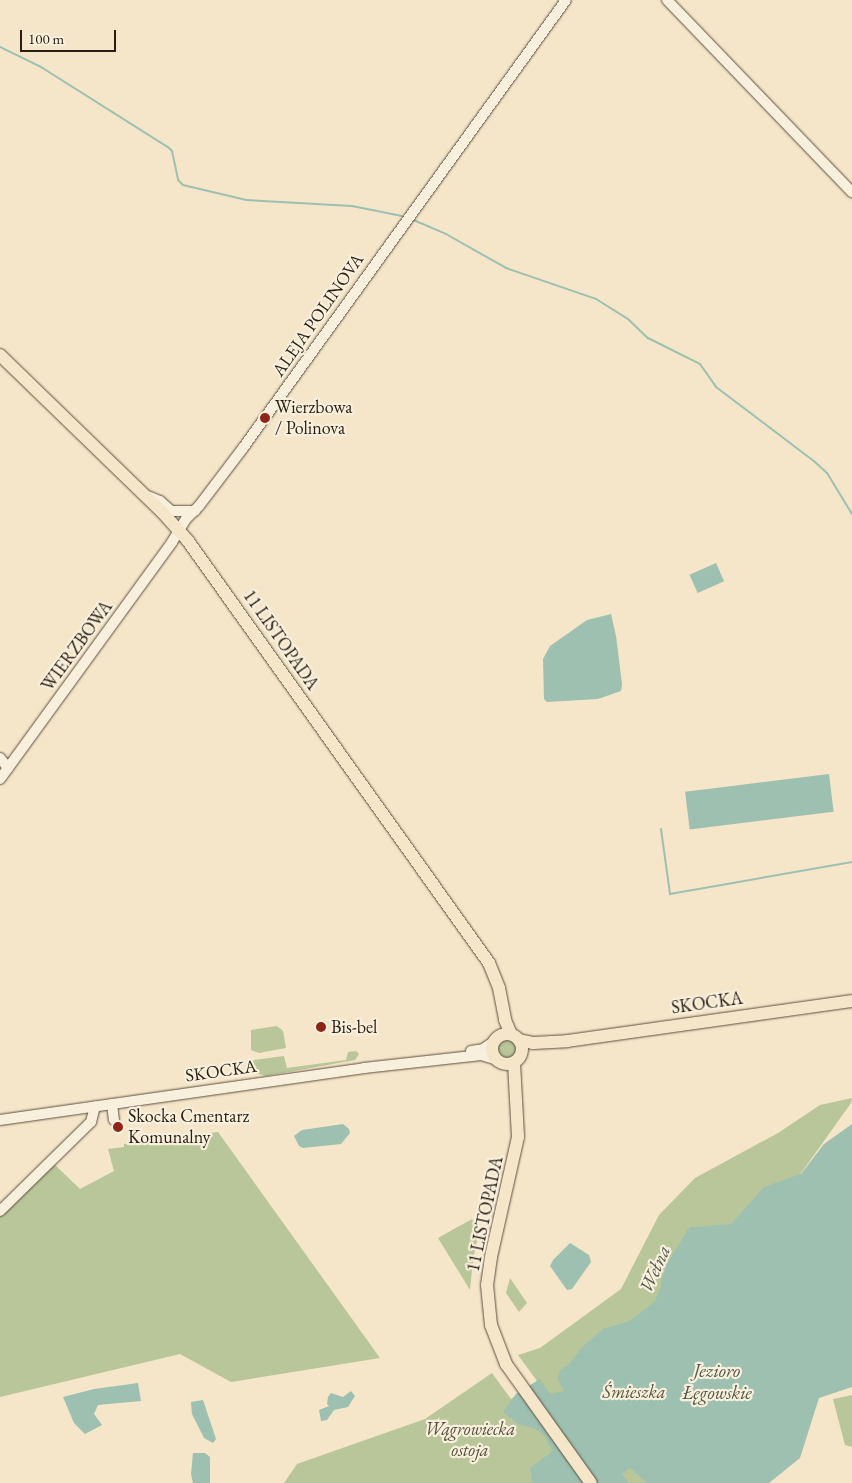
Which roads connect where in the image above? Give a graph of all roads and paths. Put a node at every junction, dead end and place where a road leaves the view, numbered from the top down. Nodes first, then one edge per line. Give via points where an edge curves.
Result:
1 (566, 0) edge
2 (667, 0) edge
3 (852, 192) edge
4 (0, 355) edge
5 (143, 494) junction
6 (197, 509) junction
7 (180, 531) junction
8 (0, 758) edge
9 (8, 768) junction
10 (0, 779) edge
11 (495, 978) junction
12 (852, 1001) edge
13 (515, 1037) junction
14 (495, 1040) junction
15 (567, 1041) junction
16 (446, 1058) junction
17 (508, 1060) junction
18 (112, 1104) junction
19 (94, 1106) junction
20 (0, 1120) edge
21 (114, 1120) dead end
22 (0, 1211) edge
23 (592, 1483) edge

1 - 6 street, ALEJA POLINOVA
2 - 3 street
4 - 5 main road, 11 LISTOPADA
5 - 6 street via 160,501 171,511
5 - 7 main road, 11 LISTOPADA
6 - 7 street, ALEJA POLINOVA via 192,523
7 - 9 street, WIERZBOWA
7 - 11 main road, 11 LISTOPADA via 484,957
8 - 9 street
9 - 10 street, WIERZBOWA
11 - 13 main road, 11 LISTOPADA via 505,1020
11 - 14 main road, 11 LISTOPADA via 500,1025
12 - 15 main road, SKOCKA
13 - 14 main road, SKOCKA
13 - 15 main road, SKOCKA via 533,1043
13 - 17 main road, 11 LISTOPADA
14 - 16 street, SKOCKA via 483,1049
14 - 17 main road, 11 LISTOPADA via 492,1054
15 - 17 main road, SKOCKA via 536,1048
16 - 17 street, SKOCKA via 481,1055
16 - 18 street, SKOCKA
17 - 23 main road, 11 LISTOPADA via 516,1102 518,1137 491,1257 487,1285 491,1325 516,1380
18 - 19 street, SKOCKA
18 - 21 street
19 - 20 street, SKOCKA
19 - 22 street via 91,1122

